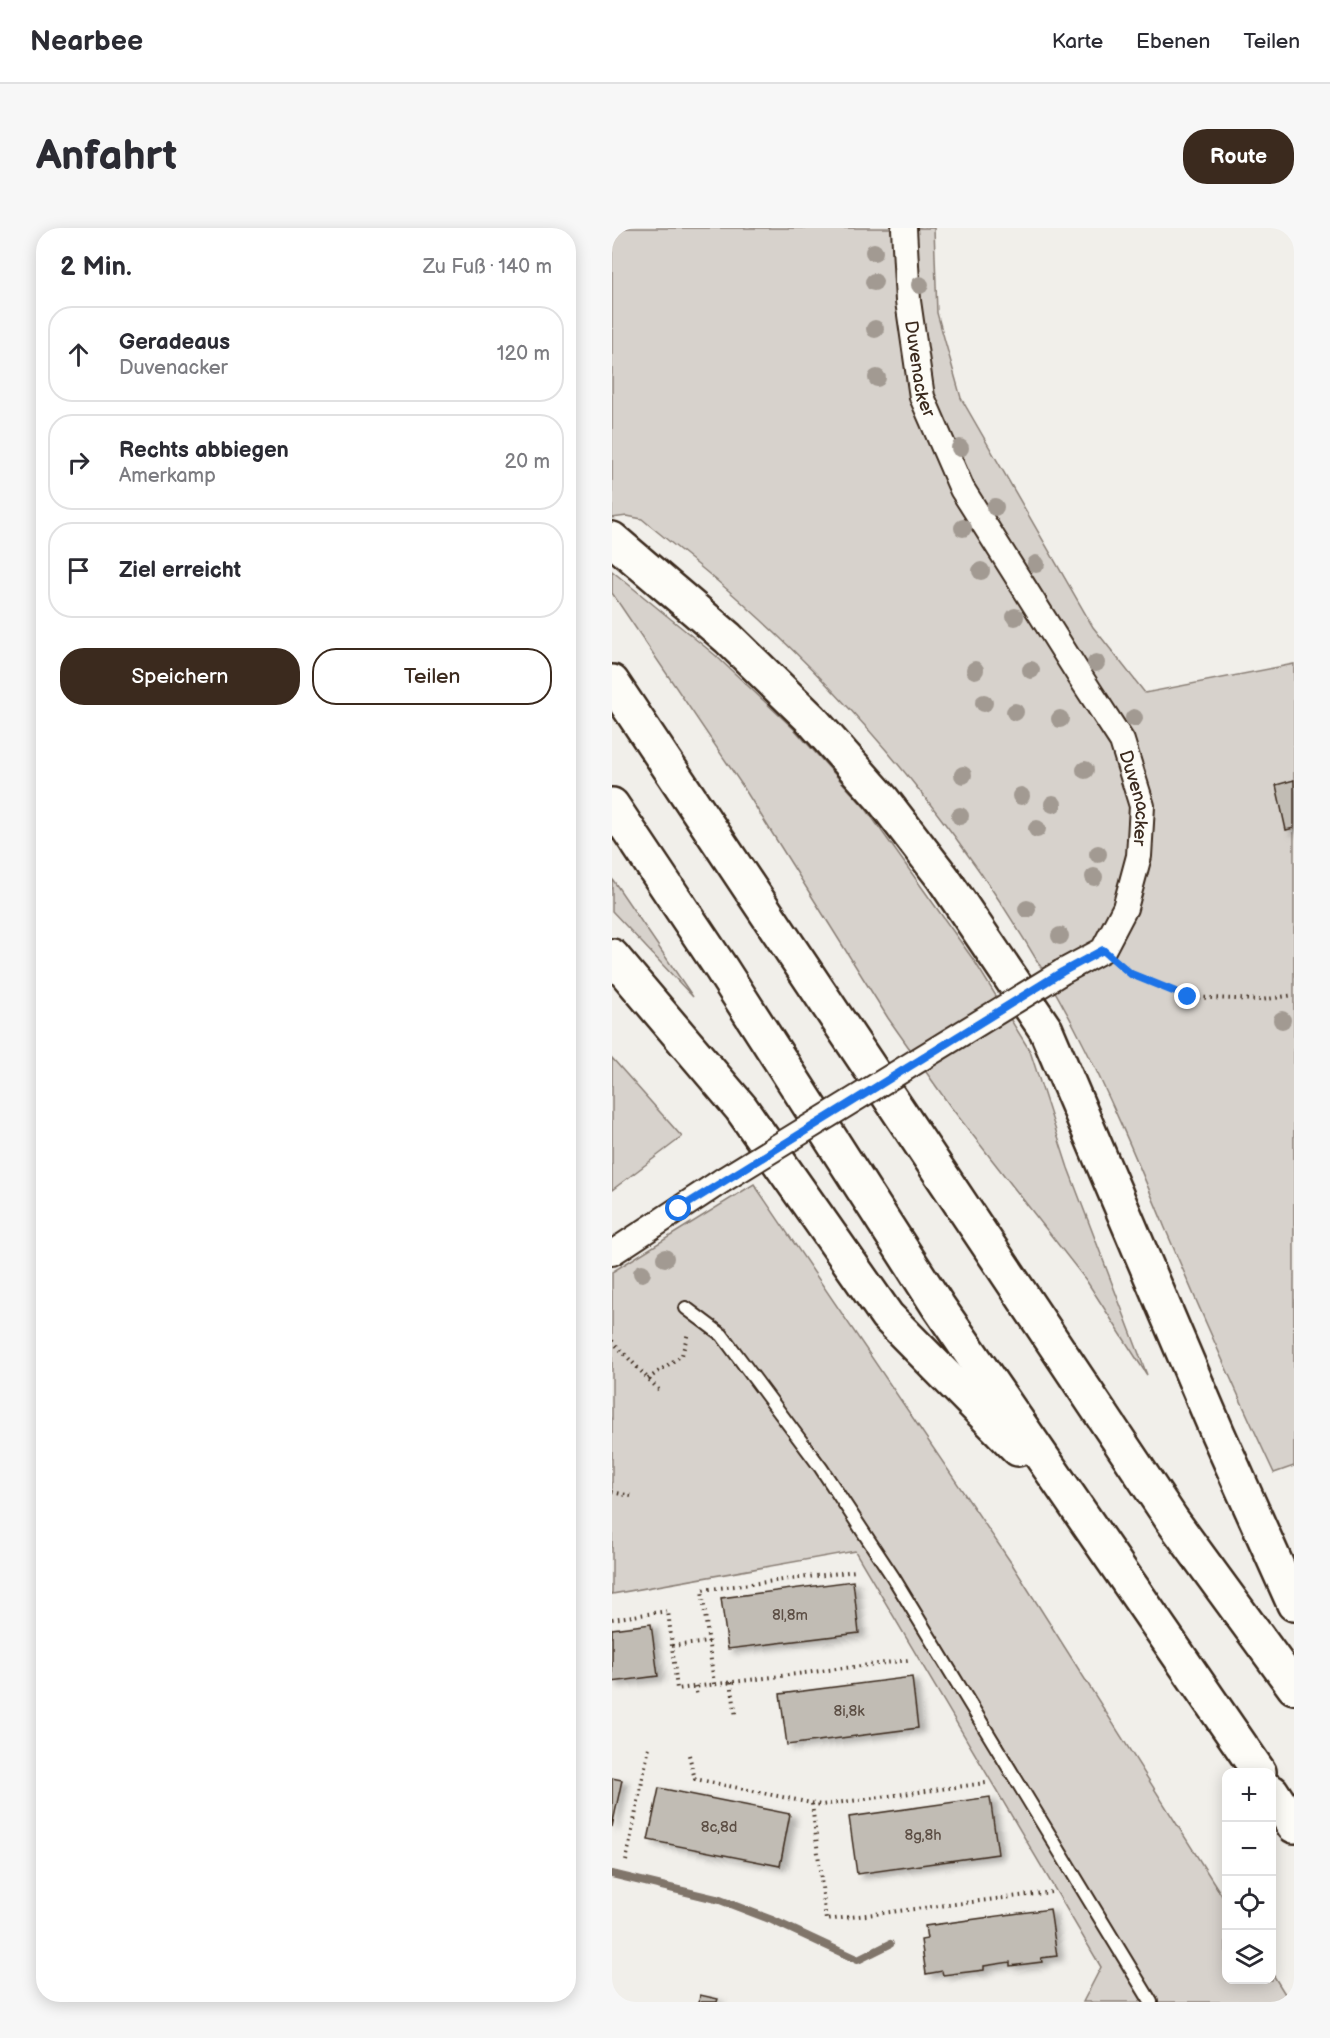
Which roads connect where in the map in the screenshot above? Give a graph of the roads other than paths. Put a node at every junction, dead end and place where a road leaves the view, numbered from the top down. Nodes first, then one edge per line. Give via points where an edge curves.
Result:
1 (904, 228) edge
2 (612, 539) edge
3 (612, 682) edge
4 (612, 805) edge
5 (612, 956) edge
6 (612, 1253) edge
7 (686, 1308) road end
8 (1078, 1509) junction
9 (1294, 1604) edge
10 (1294, 1687) edge
11 (1255, 1768) edge
12 (1276, 1798) edge
13 (1294, 1826) edge
14 (1151, 2002) edge

1 - 6 street, Duvenacker, bridge via 908,301 922,397 962,489 1122,741 1142,806 1139,856 1125,908 1103,950 723,1180
2 - 9 highway via 728,638 811,719 875,790 943,878 1046,1030
3 - 10 highway via 1172,1520
4 - 8 highway via 722,968 938,1306
5 - 8 highway via 741,1108 887,1316
7 - 14 lane via 722,1335 821,1468 893,1577
8 - 11 highway
12 - 13 highway

